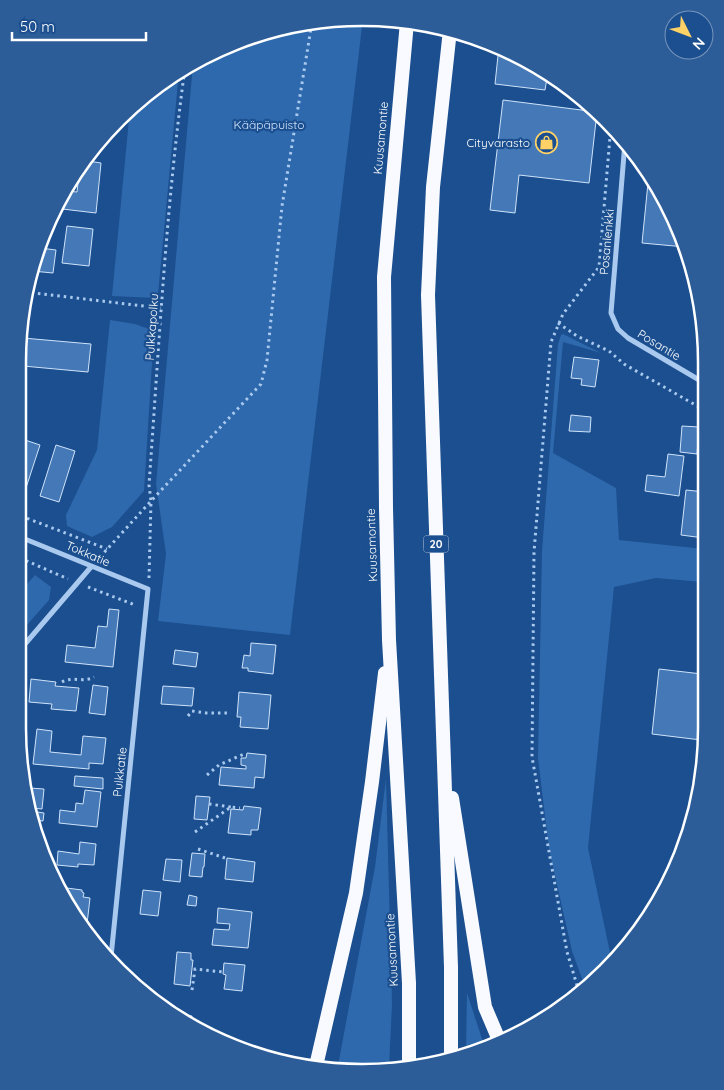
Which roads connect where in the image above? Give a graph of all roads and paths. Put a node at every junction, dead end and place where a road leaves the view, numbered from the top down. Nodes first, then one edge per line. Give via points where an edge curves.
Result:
1 (406, 29) edge
2 (311, 30) edge
3 (449, 38) edge
4 (184, 78) edge
5 (610, 137) edge
6 (624, 153) edge
7 (34, 293) edge
8 (162, 308) junction
9 (558, 323) junction
10 (628, 338) joint
11 (698, 379) edge
12 (698, 406) edge
13 (151, 501) junction
14 (26, 518) edge
15 (26, 540) edge
16 (107, 549) junction
17 (91, 567) junction
18 (148, 589) junction
19 (390, 640) junction
20 (26, 643) edge
21 (94, 677) dead end
22 (62, 682) dead end
23 (231, 713) dead end
24 (188, 716) dead end
25 (442, 736) junction
26 (244, 754) dead end
27 (207, 775) dead end
28 (209, 804) dead end
29 (231, 807) junction
30 (240, 808) dead end
31 (195, 832) dead end
32 (198, 849) dead end
33 (224, 858) dead end
34 (112, 951) edge
35 (223, 972) dead end
36 (578, 984) edge
37 (192, 990) dead end
38 (497, 1035) edge
39 (450, 1052) edge
40 (409, 1060) edge
41 (317, 1061) edge

1 - 19 highway, Kuusamontie via 384,277
2 - 13 path via 282,206 267,360 261,384
3 - 25 highway, 20 via 433,187 428,295
4 - 8 path, Pulkkapolku
5 - 9 path via 599,267
6 - 10 street, Posanlenkki via 611,312 618,329
7 - 8 path
8 - 13 path, Pulkkapolku
9 - 12 path
9 - 36 path via 551,342 534,552 532,757 567,952
10 - 11 street, Posantie
13 - 16 path
13 - 18 path, Pulkkapolku
14 - 16 path
15 - 17 street, Tokkatie
16 - 17 path
17 - 18 street, Tokkatie
17 - 20 street
18 - 34 street, Pulkkatie
19 - 40 highway, Kuusamontie via 409,982
19 - 41 highway via 356,893
21 - 22 path
23 - 24 path via 192,711
25 - 38 highway via 485,1007
25 - 39 highway, 20 via 452,967
26 - 27 path via 219,765
28 - 29 path
29 - 30 path
29 - 31 path
32 - 33 path
35 - 37 path via 195,969

